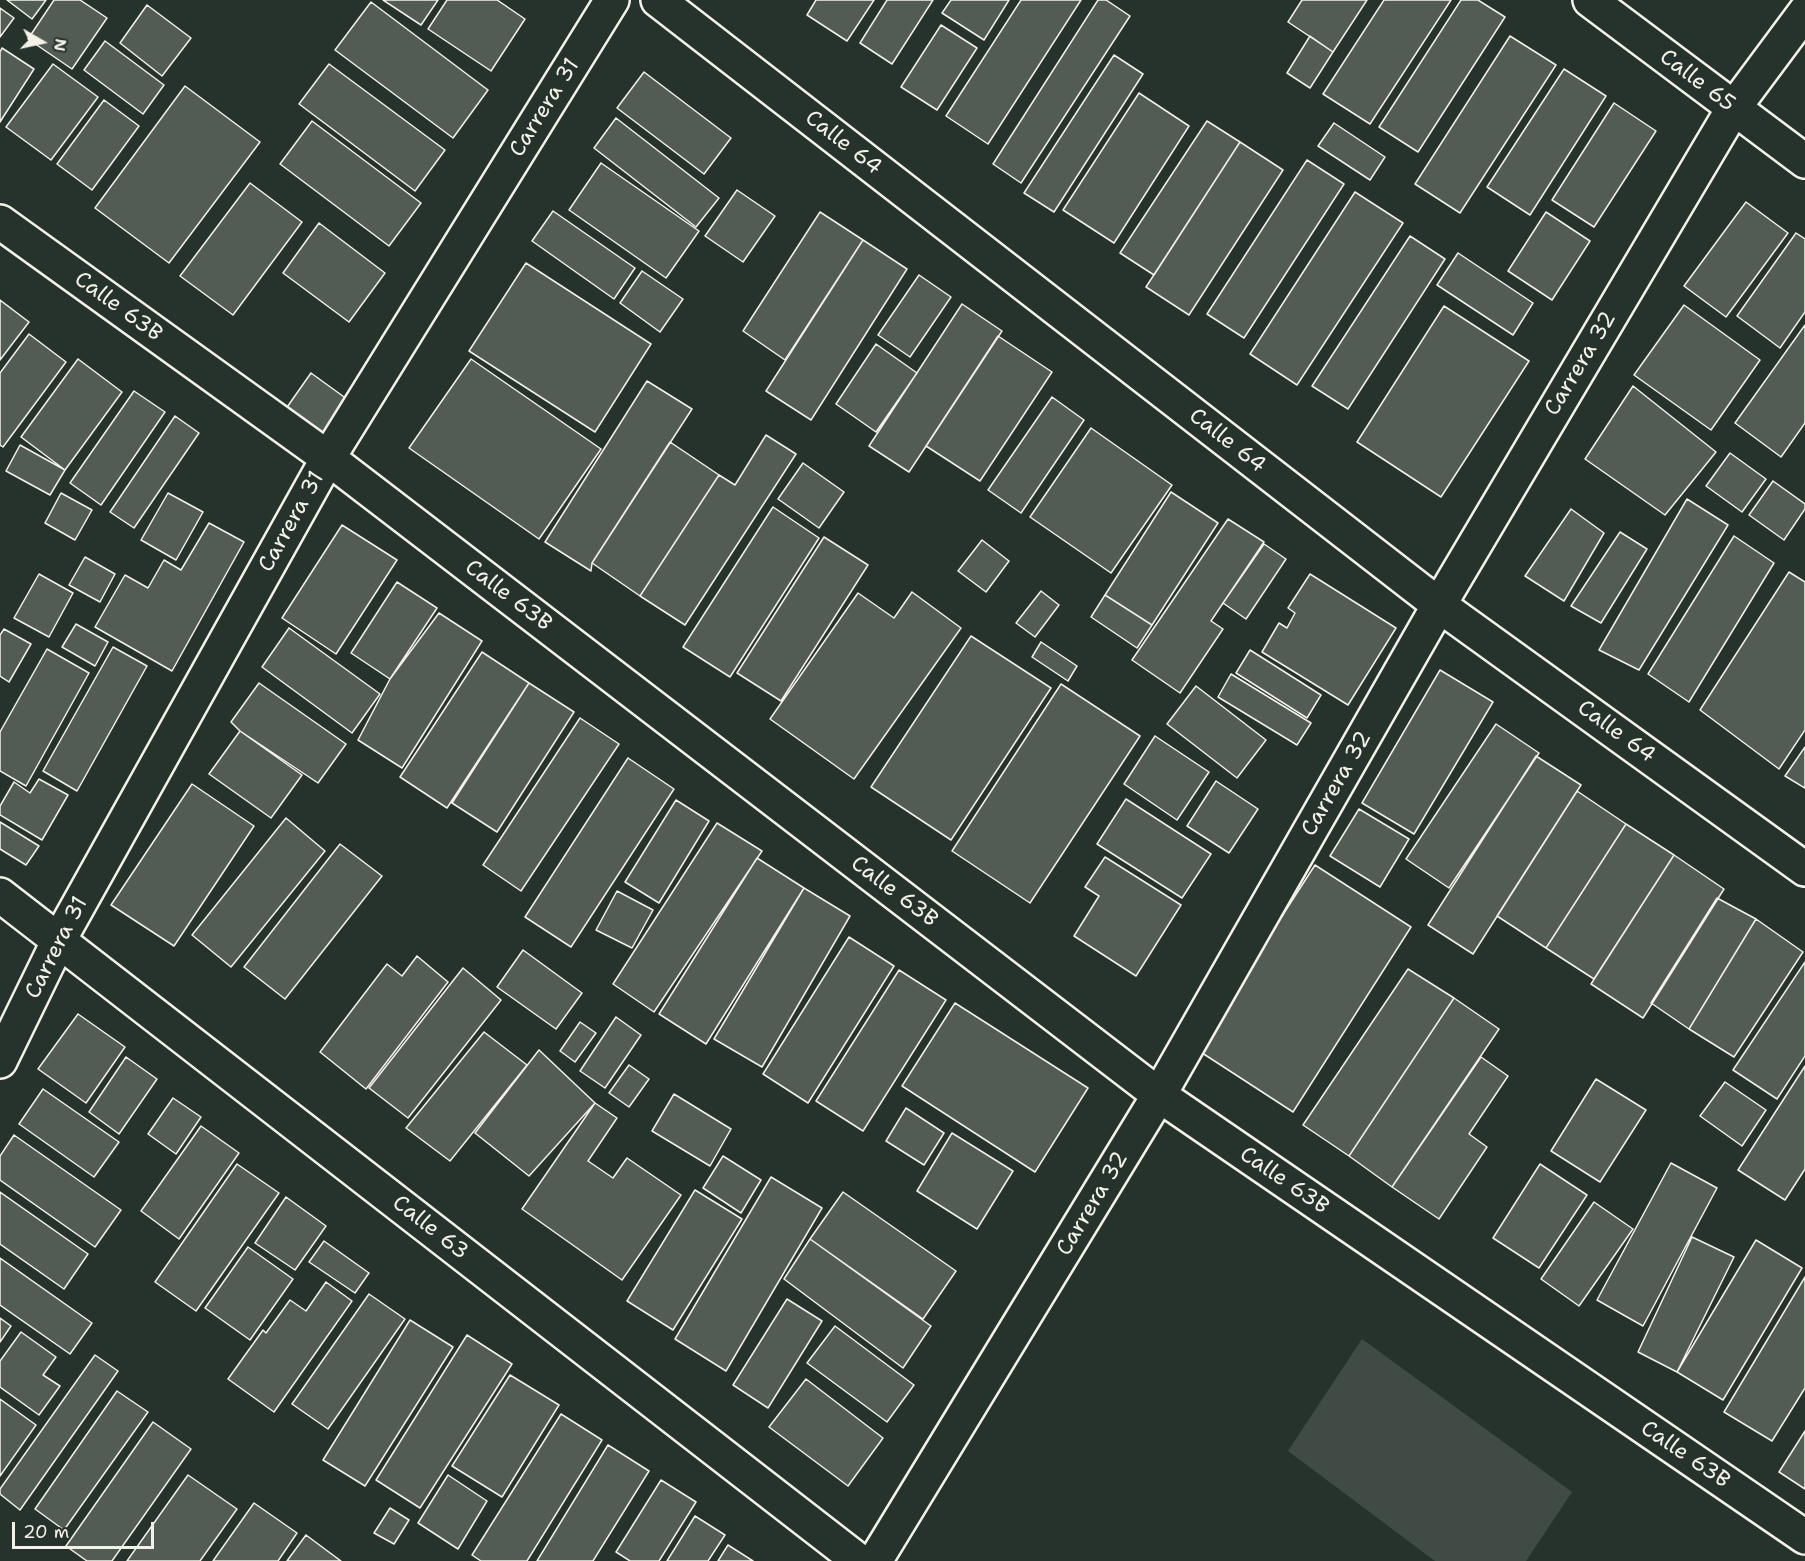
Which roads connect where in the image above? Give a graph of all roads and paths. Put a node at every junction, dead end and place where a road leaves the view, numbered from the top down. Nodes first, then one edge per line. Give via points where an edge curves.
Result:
1 (612, 0) edge
2 (658, 0) edge
3 (1590, 0) edge
4 (1805, 12) edge
5 (1733, 109) junction
6 (1805, 161) edge
7 (0, 222) edge
8 (328, 458) junction
9 (1439, 605) junction
10 (1805, 869) edge
11 (0, 896) edge
12 (59, 940) junction
13 (0, 1061) edge
14 (1159, 1095) junction
15 (1805, 1537) edge
16 (859, 1561) edge
17 (875, 1561) edge

1 - 8 street, Carrera 31
2 - 9 street, Calle 64
3 - 5 street, Calle 65
4 - 5 street, Carrera 32
5 - 6 street, Calle 65
5 - 9 street, Carrera 32
7 - 8 street, Calle 63B
8 - 12 street, Carrera 31
8 - 14 street, Calle 63B
9 - 10 street, Calle 64
9 - 14 street, Carrera 32
11 - 12 street, Calle 63
12 - 13 street, Carrera 31
12 - 16 street, Calle 63
14 - 15 street, Calle 63B
14 - 17 street, Carrera 32

